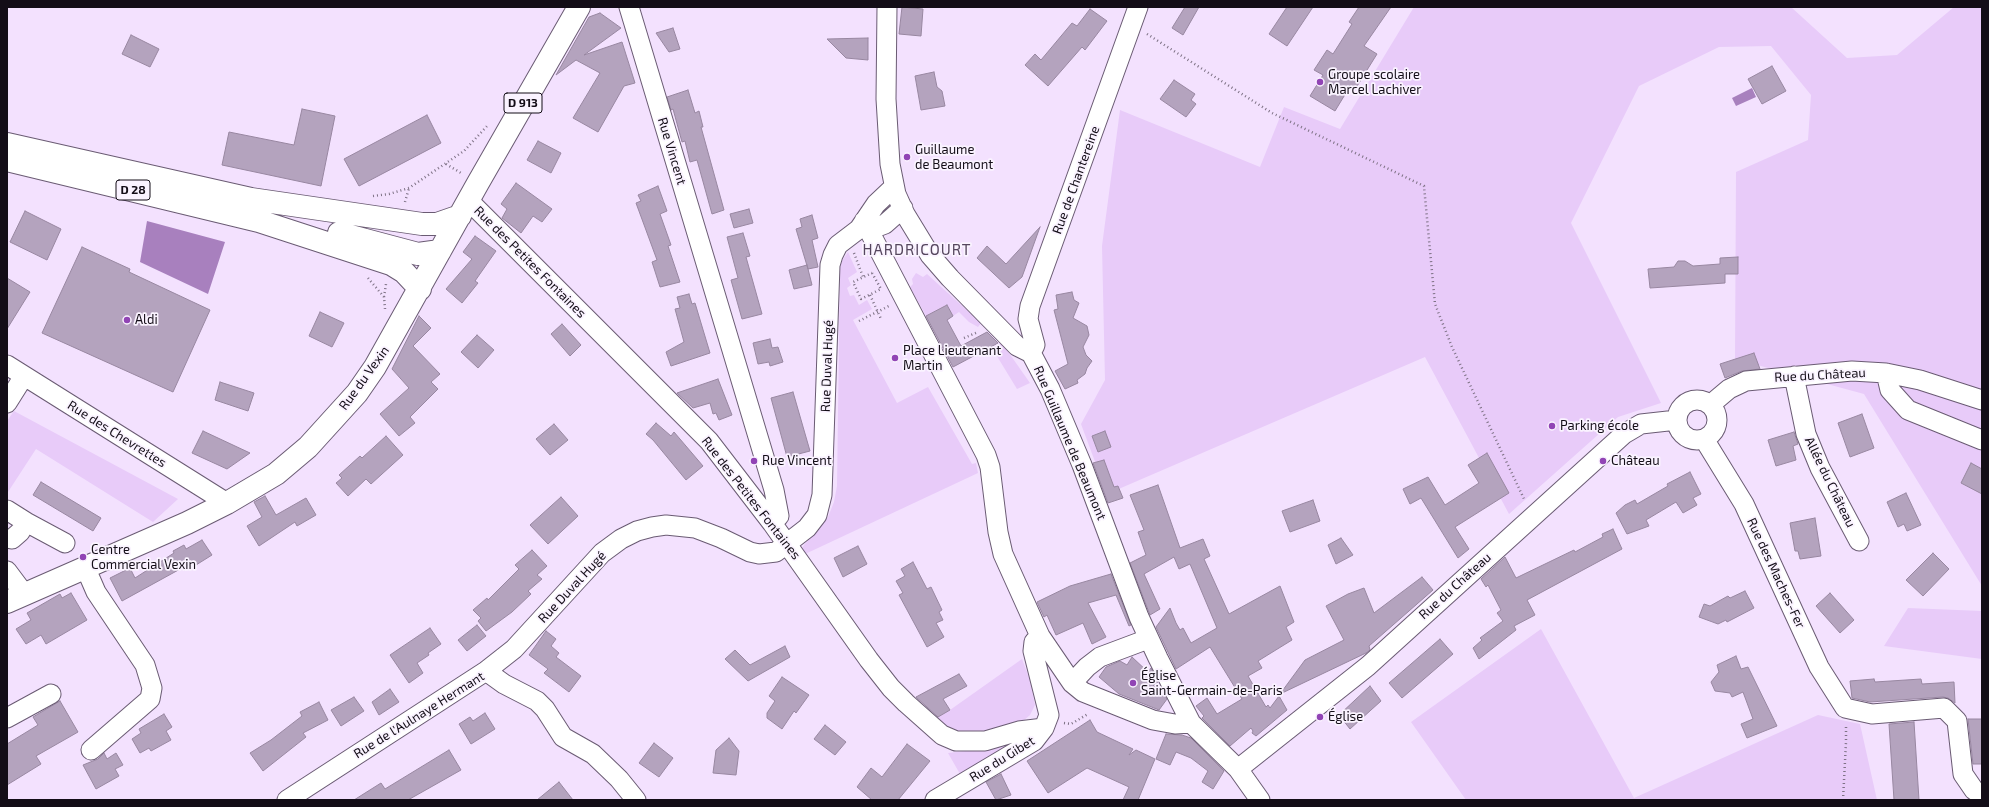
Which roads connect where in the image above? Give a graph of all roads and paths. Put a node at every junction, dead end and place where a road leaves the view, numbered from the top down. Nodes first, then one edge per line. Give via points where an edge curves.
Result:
1 (579, 7) edge
2 (628, 7) edge
3 (887, 7) edge
4 (1138, 7) edge
5 (1132, 24) junction
6 (515, 118) junction
7 (7, 144) edge
8 (7, 160) edge
9 (446, 164) junction
10 (462, 174) dead end
11 (408, 188) junction
12 (894, 188) junction
13 (366, 197) dead end
14 (405, 203) dead end
15 (464, 208) junction
16 (903, 208) junction
17 (259, 221) junction
18 (422, 224) junction
19 (860, 229) junction
20 (440, 251) junction
21 (366, 276) dead end
22 (863, 277) junction
23 (388, 278) dead end
24 (420, 288) junction
25 (870, 295) junction
26 (384, 297) junction
27 (905, 297) junction
28 (386, 312) dead end
29 (878, 312) junction
30 (881, 318) dead end
31 (859, 321) dead end
32 (1031, 353) junction
33 (7, 365) edge
34 (1886, 373) junction
35 (24, 376) junction
36 (1794, 376) junction
37 (1982, 400) edge
38 (7, 403) edge
39 (1710, 405) junction
40 (1677, 420) junction
41 (1704, 439) junction
42 (1982, 440) edge
43 (227, 503) junction
44 (7, 510) edge
45 (817, 515) junction
46 (1532, 517) junction
47 (26, 522) junction
48 (774, 526) junction
49 (12, 540) dead end
50 (1859, 540) dead end
51 (65, 544) dead end
52 (788, 544) junction
53 (86, 569) junction
54 (7, 571) edge
55 (16, 599) edge
56 (1040, 636) junction
57 (1148, 639) junction
58 (486, 670) junction
59 (1072, 683) junction
60 (51, 694) dead end
61 (1845, 708) junction
62 (1093, 711) dead end
63 (7, 718) edge
64 (1191, 723) junction
65 (1071, 724) dead end
66 (1044, 728) junction
67 (91, 750) dead end
68 (1238, 769) junction
69 (1982, 796) edge
70 (286, 800) edge
71 (636, 800) edge
72 (935, 800) edge
73 (1260, 800) edge
74 (1843, 800) edge

1 - 6 main road, Rue du Vexin / D 913
2 - 48 street, Rue Vincent via 774,490 779,516
3 - 12 street, Rue Guillaume de Beaumont via 887,106
4 - 5 street, Rue de Chantereine
5 - 32 street, Rue de Chantereine via 1030,306 1029,325 1035,345
5 - 46 path via 1272,113 1424,186 1435,304 1452,347
6 - 9 path via 492,120 464,150
6 - 15 main road, Rue du Vexin / D 913
7 - 18 main road, D 28 via 251,199
8 - 17 main road, D 28
9 - 10 path
9 - 11 path
11 - 13 path
11 - 14 path
12 - 16 street, Rue Guillaume de Beaumont
12 - 19 street, Rue Duval Hugé via 876,204
15 - 18 main road, D 28 via 437,224
15 - 20 main road, Rue du Vexin / D 913
15 - 48 street, Rue des Petites Fontaines via 709,441
16 - 19 street via 885,224
16 - 32 street, Rue Guillaume de Beaumont via 927,250 950,278 1017,346
17 - 20 main road, D 28 via 315,227 418,254
17 - 24 main road via 391,264 404,272
18 - 20 main road via 432,235
19 - 22 path
19 - 27 street
19 - 45 street, Rue Duval Hugé via 838,245 830,265 822,495
20 - 24 main road, Rue du Vexin / D 913
21 - 26 path
22 - 25 path via 853,282 861,299
22 - 25 path via 872,273 881,289
23 - 26 path
24 - 43 main road, Rue du Vexin / D 913 via 375,367 341,412 308,447 276,474
25 - 29 path
26 - 28 path
27 - 29 path
27 - 56 street via 986,455 1004,554
29 - 30 path
29 - 31 path
32 - 57 street, Rue Guillaume de Beaumont via 1050,389 1082,465
33 - 35 street, Rue des Chevrettes
34 - 36 street, Rue du Château via 1852,371
34 - 37 street, Rue du Château via 1920,380
34 - 42 street via 1890,390 1908,410
35 - 38 street
35 - 43 street, Rue des Chevrettes
36 - 39 street, Rue du Château via 1746,382 1729,389
36 - 50 street, Allée du Château via 1806,434 1820,468
39 - 40 street via 1700,400 1688,402 1679,411
39 - 41 street via 1716,414 1716,424 1713,432
40 - 41 street via 1679,429 1685,436 1694,440
40 - 46 street, Rue du Château via 1649,422 1633,428 1608,447
41 - 61 street, Rue des Maches-Fer via 1744,504 1819,667
43 - 53 main road, Rue du Vexin / D 913
44 - 47 street
45 - 48 street via 808,520
45 - 52 street, Rue Duval Hugé via 807,528
46 - 68 street, Rue du Château via 1368,666
47 - 49 street
47 - 51 street
48 - 52 street, Rue des Petites Fontaines
52 - 58 street, Rue Duval Hugé via 776,552 759,554 695,528 666,525 637,531 602,553 514,650
52 - 66 street, Rue des Petites Fontaines via 891,688 942,735 956,741 985,741 1019,731
53 - 55 main road, Rue du Vexin / D 913
53 - 67 street via 96,592 145,665 152,688 150,699
54 - 55 street
56 - 59 street
56 - 66 street, Rue du Gibet via 1034,642 1033,651 1049,715
57 - 59 street via 1100,657
57 - 64 street, Rue Guillaume de Beaumont
58 - 70 street, Rue de l'Aulnaye Hermant
58 - 71 street, Rue de l'Aulnaye Hermant via 504,684 537,701 563,737 593,754 620,779
59 - 64 street via 1091,696 1154,720 1175,724
60 - 63 street
61 - 69 street via 1872,714 1944,708 1957,721 1963,774 1974,790
61 - 74 path
62 - 65 path
64 - 68 street, Rue Guillaume de Beaumont
66 - 72 street, Rue du Gibet via 1028,745
68 - 73 street, Rue Guillaume de Beaumont

